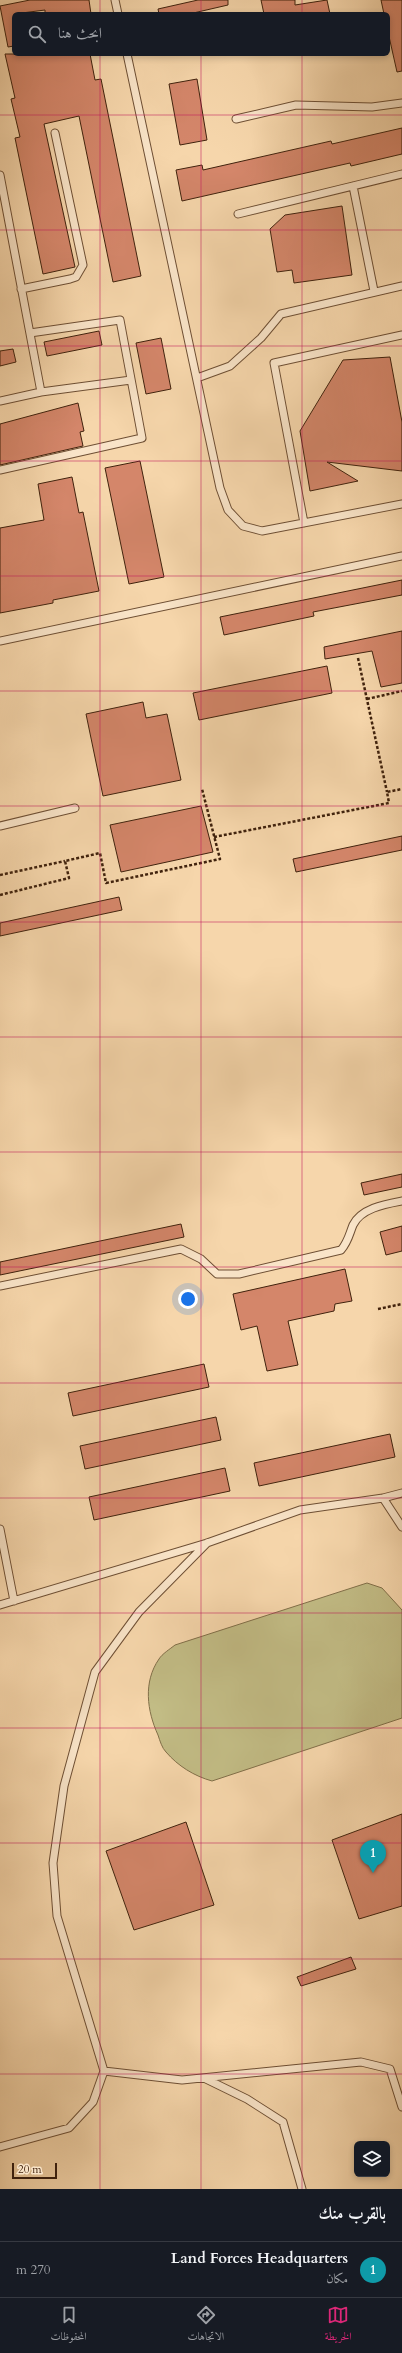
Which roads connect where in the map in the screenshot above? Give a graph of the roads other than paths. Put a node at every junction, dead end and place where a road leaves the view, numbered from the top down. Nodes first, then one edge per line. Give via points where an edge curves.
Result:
1 (115, 0) edge
2 (118, 12) edge
3 (127, 56) edge
4 (402, 103) edge
5 (236, 119) dead end
6 (55, 133) dead end
7 (402, 174) edge
8 (0, 176) edge
9 (353, 186) junction
10 (238, 214) dead end
11 (402, 286) edge
12 (21, 289) junction
13 (374, 291) junction
14 (30, 333) junction
15 (402, 336) edge
16 (197, 378) junction
17 (131, 380) junction
18 (41, 392) junction
19 (0, 401) edge
20 (0, 470) edge
21 (402, 504) edge
22 (304, 523) junction
23 (402, 556) edge
24 (0, 641) edge
25 (75, 808) dead end
26 (0, 826) edge
27 (402, 1201) edge
28 (0, 1286) edge
29 (402, 1493) edge
30 (383, 1498) junction
31 (402, 1527) edge
32 (0, 1529) edge
33 (207, 1543) junction
34 (14, 1601) junction
35 (0, 1605) edge
36 (104, 2071) junction
37 (206, 2079) junction
38 (402, 2107) edge
39 (0, 2146) edge
40 (302, 2189) edge

1 - 2 lane
3 - 16 lane
4 - 5 lane via 372,107 296,106
6 - 12 lane via 84,265 76,277
7 - 9 lane
8 - 12 lane
9 - 10 lane
9 - 13 lane
11 - 13 lane
12 - 14 lane
13 - 16 lane via 281,314 261,338 230,366
14 - 17 lane via 120,320
14 - 18 lane
15 - 22 lane via 274,363
16 - 22 lane via 220,488 228,510 243,526 262,531
17 - 18 lane
17 - 20 lane via 142,438
18 - 19 lane
21 - 22 lane
23 - 24 lane
25 - 26 lane
27 - 28 lane via 373,1207 354,1224 350,1239 341,1250 239,1274 217,1274 202,1259 181,1249
29 - 30 lane
30 - 31 lane
30 - 33 lane via 300,1510
32 - 34 lane
33 - 34 lane
33 - 36 lane via 139,1612 95,1672 64,1786 53,1863 57,1916
34 - 35 lane
36 - 37 lane via 182,2080
36 - 39 lane via 93,2102 69,2128
37 - 38 lane via 361,2062 390,2069
37 - 40 lane via 247,2099 283,2122

